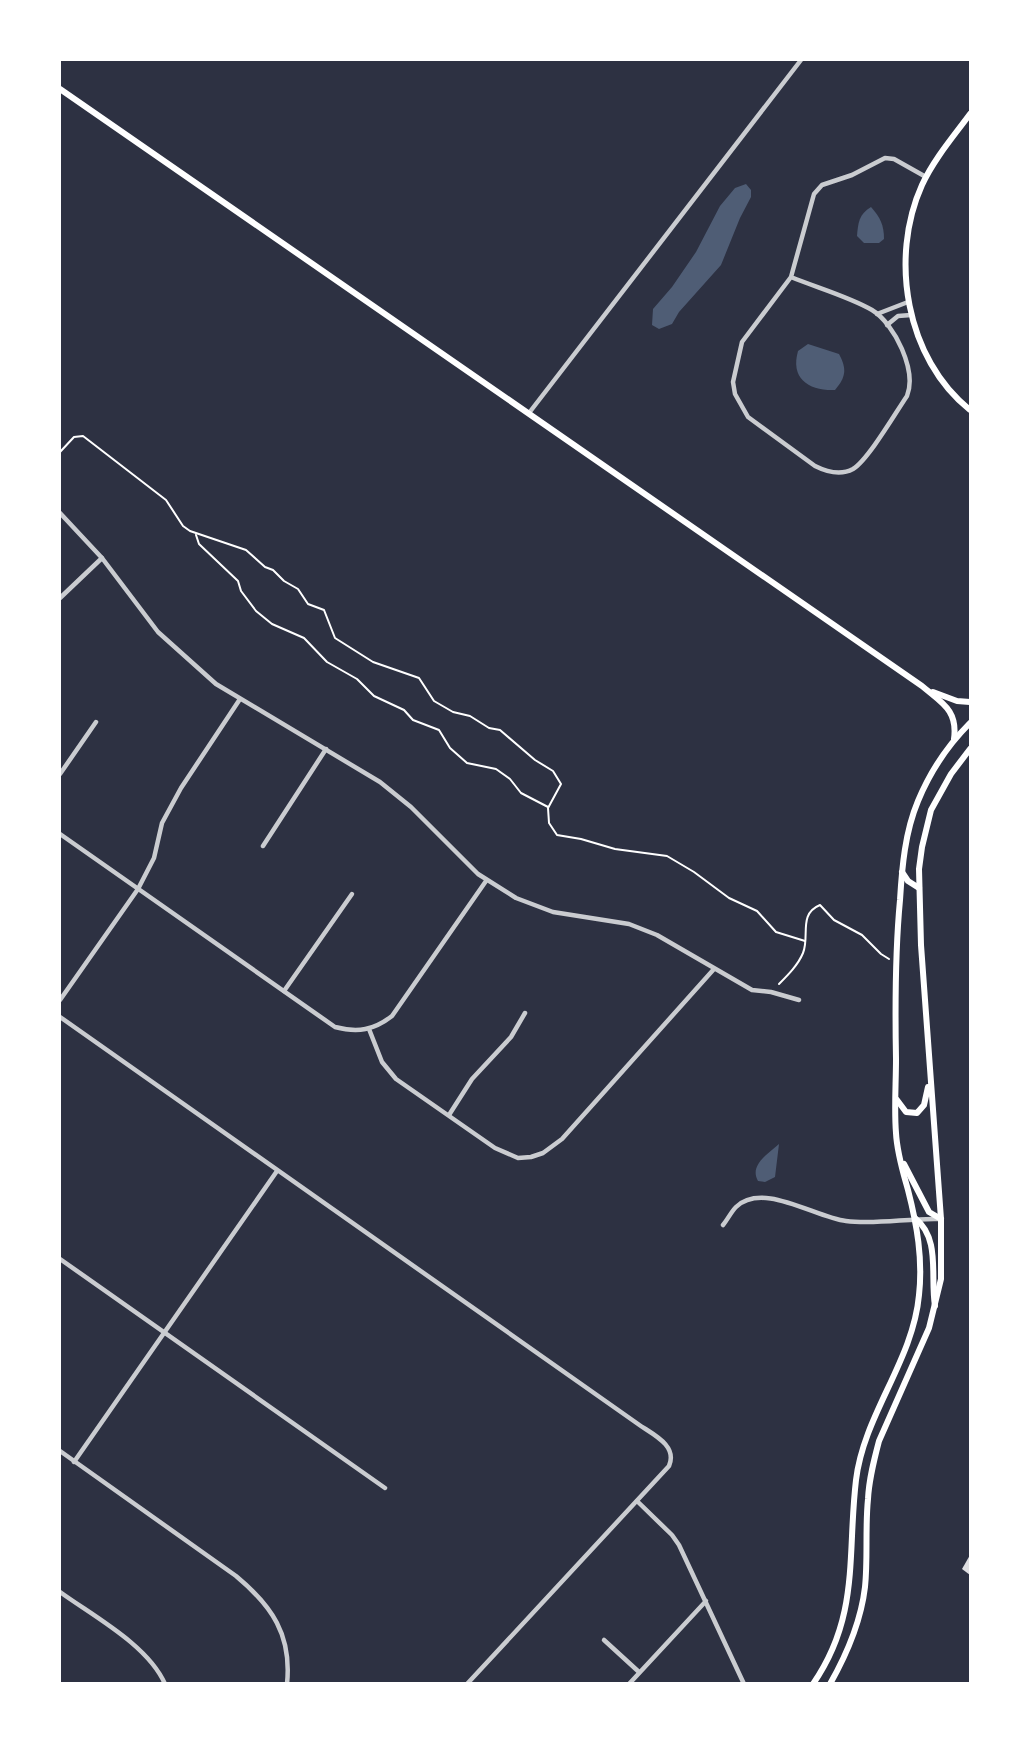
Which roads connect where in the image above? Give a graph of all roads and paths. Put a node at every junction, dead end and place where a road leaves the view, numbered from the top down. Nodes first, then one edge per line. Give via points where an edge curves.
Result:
1 (801, 60) edge
2 (60, 89) edge
3 (971, 114) edge
4 (926, 177) junction
5 (791, 277) junction
6 (908, 302) junction
7 (877, 314) junction
8 (911, 315) junction
9 (887, 325) junction
10 (971, 410) edge
11 (529, 414) junction
12 (60, 452) edge
13 (60, 513) edge
14 (196, 534) junction
15 (102, 558) junction
16 (60, 598) edge
17 (922, 686) junction
18 (240, 699) junction
19 (971, 702) edge
20 (96, 722) dead end
21 (971, 723) edge
22 (954, 739) junction
23 (326, 749) junction
24 (971, 749) edge
25 (60, 774) edge
26 (548, 808) junction
27 (60, 834) edge
28 (263, 846) dead end
29 (902, 873) junction
30 (486, 881) junction
31 (919, 888) junction
32 (138, 889) junction
33 (352, 894) dead end
34 (805, 941) junction
35 (890, 959) dead end
36 (714, 969) junction
37 (779, 984) dead end
38 (284, 991) junction
39 (60, 1000) edge
40 (799, 1000) dead end
41 (525, 1013) dead end
42 (60, 1017) edge
43 (369, 1029) junction
44 (929, 1068) junction
45 (896, 1099) junction
46 (449, 1115) junction
47 (900, 1157) junction
48 (277, 1171) junction
49 (915, 1218) junction
50 (941, 1219) junction
51 (723, 1225) dead end
52 (60, 1259) edge
53 (936, 1308) junction
54 (164, 1333) junction
55 (60, 1451) edge
56 (74, 1462) junction
57 (385, 1488) dead end
58 (637, 1501) junction
59 (60, 1592) edge
60 (706, 1601) junction
61 (604, 1640) dead end
62 (639, 1672) junction
63 (165, 1684) edge
64 (287, 1684) edge
65 (467, 1684) edge
66 (629, 1684) edge
67 (744, 1684) edge
68 (813, 1684) edge
69 (830, 1684) edge

1 - 11 street
2 - 11 main road
3 - 4 main road
4 - 5 street via 885,158 822,185 814,194
4 - 6 main road via 907,238
5 - 7 street
5 - 9 street via 742,342 733,382 748,416 815,466 830,472 857,466 908,396 911,372
6 - 7 street
6 - 8 main road
7 - 9 street
8 - 9 street via 898,316
8 - 10 main road via 941,379
11 - 17 main road
12 - 14 path via 74,437 83,436 166,500 183,526
13 - 15 street
14 - 26 path via 198,544 238,582 256,611 272,624 304,638 327,662 357,679 374,696 439,730 467,763 496,769 521,793
14 - 26 path via 246,550 298,589 308,604 324,610 335,638 373,662 419,678 434,701 500,730 553,771 561,784
15 - 16 street
15 - 18 street via 158,632 198,671
17 - 19 main road
17 - 22 main road via 951,712 957,723
18 - 23 street
18 - 32 street via 162,823 154,858
20 - 25 street
21 - 22 main road
22 - 29 main road via 917,803
23 - 28 street
23 - 30 street via 390,790
24 - 31 main road via 931,810
26 - 34 path via 549,823 557,835 667,856 729,898 757,911 776,932
27 - 32 street
29 - 31 main road
29 - 45 main road
30 - 36 street via 553,912 648,931
30 - 43 street via 399,1006
31 - 44 main road
32 - 38 street
32 - 39 street
33 - 38 street
34 - 35 path via 807,918 820,905
34 - 37 path via 802,956
36 - 40 street via 752,990
36 - 46 street via 562,1139 543,1153 518,1158 506,1154
38 - 43 street via 335,1027
41 - 46 street
42 - 48 street
43 - 46 street via 388,1071
44 - 45 main road via 927,1098 921,1109 914,1114 906,1112
44 - 50 main road
45 - 47 main road
47 - 49 main road
47 - 50 main road via 929,1212
48 - 54 street
48 - 58 street via 667,1445 672,1455 669,1466
49 - 50 street
49 - 51 street via 847,1222 787,1201 767,1199 741,1204
49 - 53 main road via 931,1244
49 - 68 main road via 920,1262 915,1324 867,1436 856,1476 850,1586 842,1627
50 - 53 main road via 942,1270
52 - 54 street
53 - 69 main road via 879,1441 867,1499 865,1586 855,1630
54 - 56 street
54 - 57 street
55 - 56 street
56 - 64 street via 259,1595 281,1632
58 - 60 street via 672,1535
58 - 65 street
59 - 63 street via 137,1649
60 - 62 street
60 - 67 street
61 - 62 street
62 - 66 street

